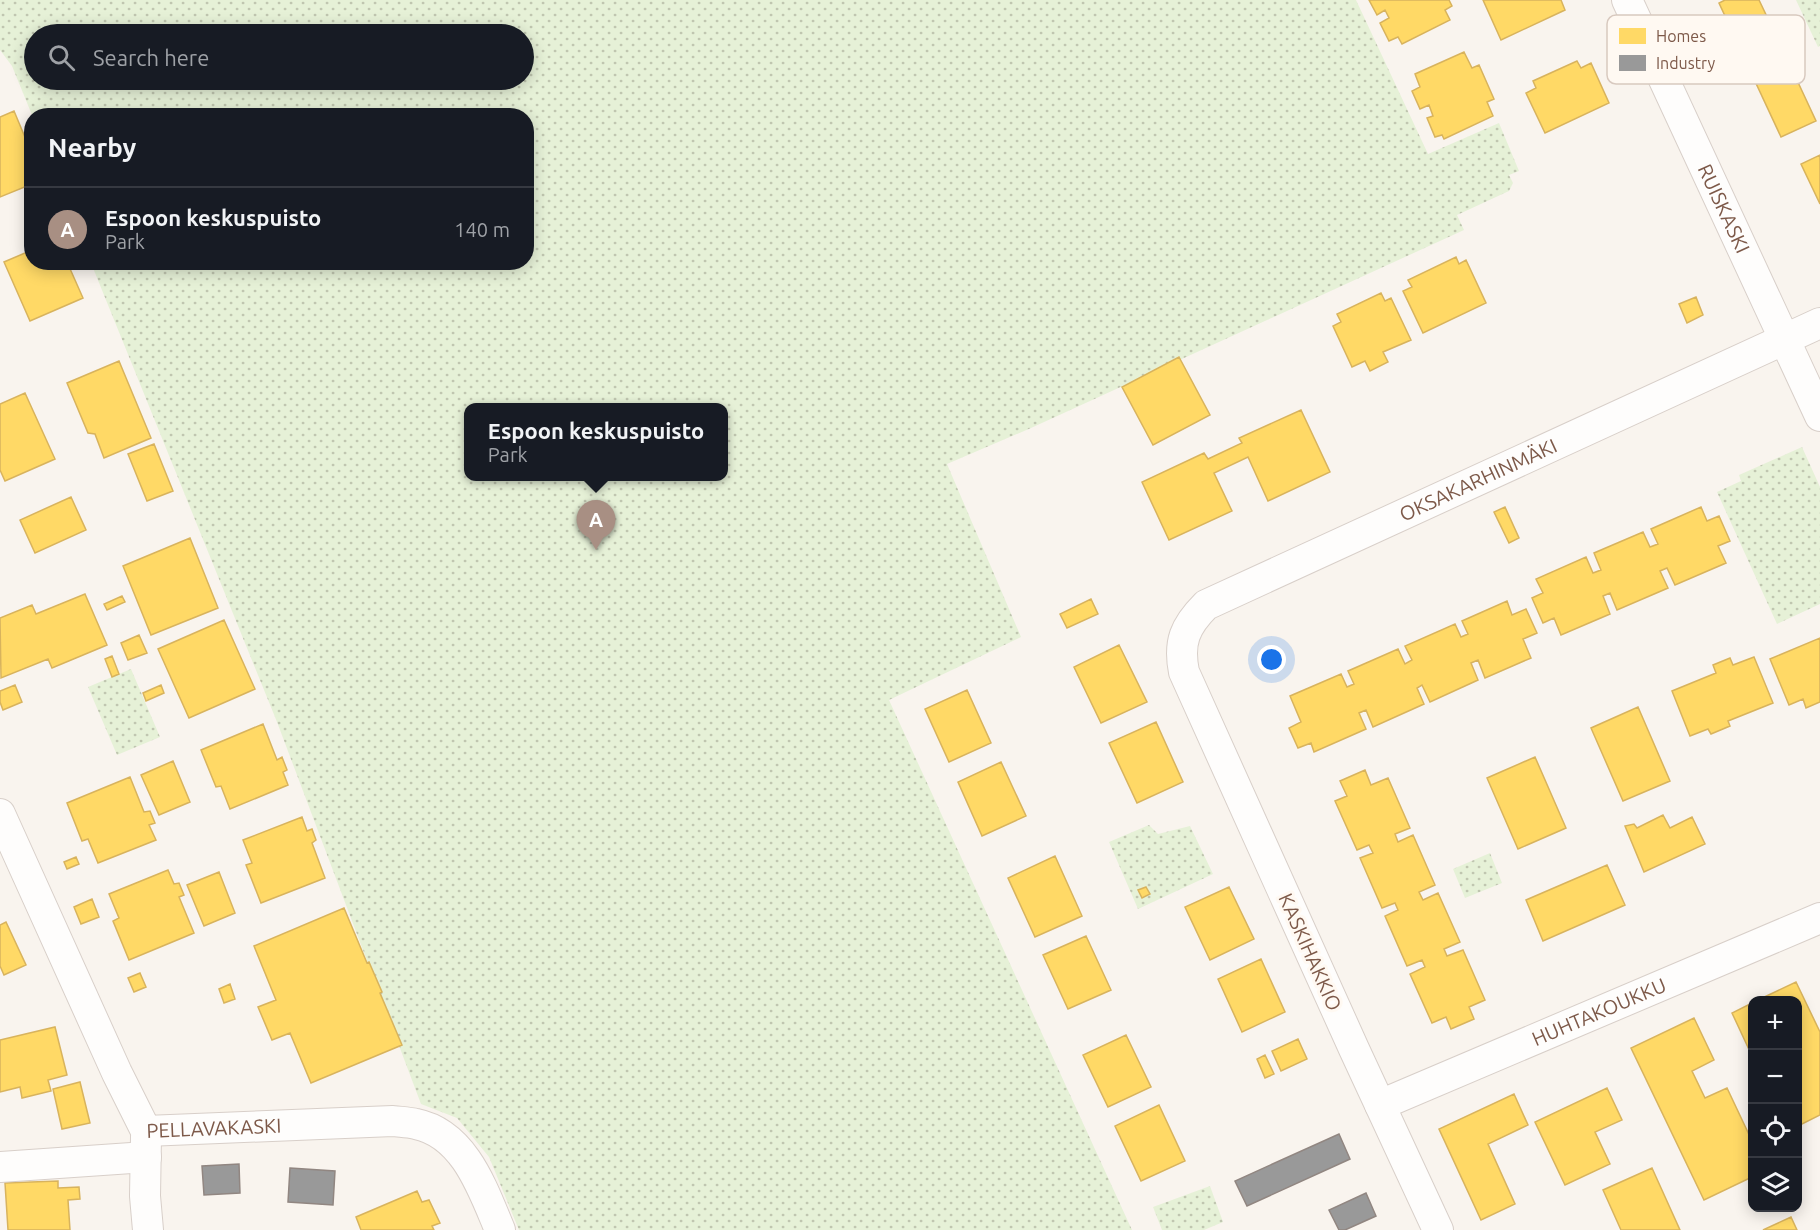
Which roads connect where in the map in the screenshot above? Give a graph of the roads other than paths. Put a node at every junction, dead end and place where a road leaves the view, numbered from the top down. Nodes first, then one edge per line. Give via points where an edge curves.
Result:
1 (1627, 0) edge
2 (1634, 15) edge
3 (1666, 84) edge
4 (1820, 323) edge
5 (1784, 340) junction
6 (1820, 416) edge
7 (1184, 672) joint
8 (0, 814) edge
9 (1820, 918) edge
10 (1380, 1106) junction
11 (146, 1144) junction
12 (0, 1167) edge
13 (148, 1230) edge
14 (500, 1230) edge
15 (1438, 1230) edge

1 - 2 street, RUISKASKI
3 - 5 street, RUISKASKI
4 - 5 street, OKSAKARHINMÄKI
5 - 6 street, RUISKASKI
5 - 7 street, OKSAKARHINMÄKI via 1206,605 1185,633
7 - 10 street, KASKIHAKKIO
8 - 11 street, PELLAVAKASKI
9 - 10 street, HUHTAKOUKKU
10 - 15 street, KASKIHAKKIO
11 - 12 street
11 - 13 street
11 - 14 street, PELLAVAKASKI via 393,1121 417,1124 450,1141 482,1186

